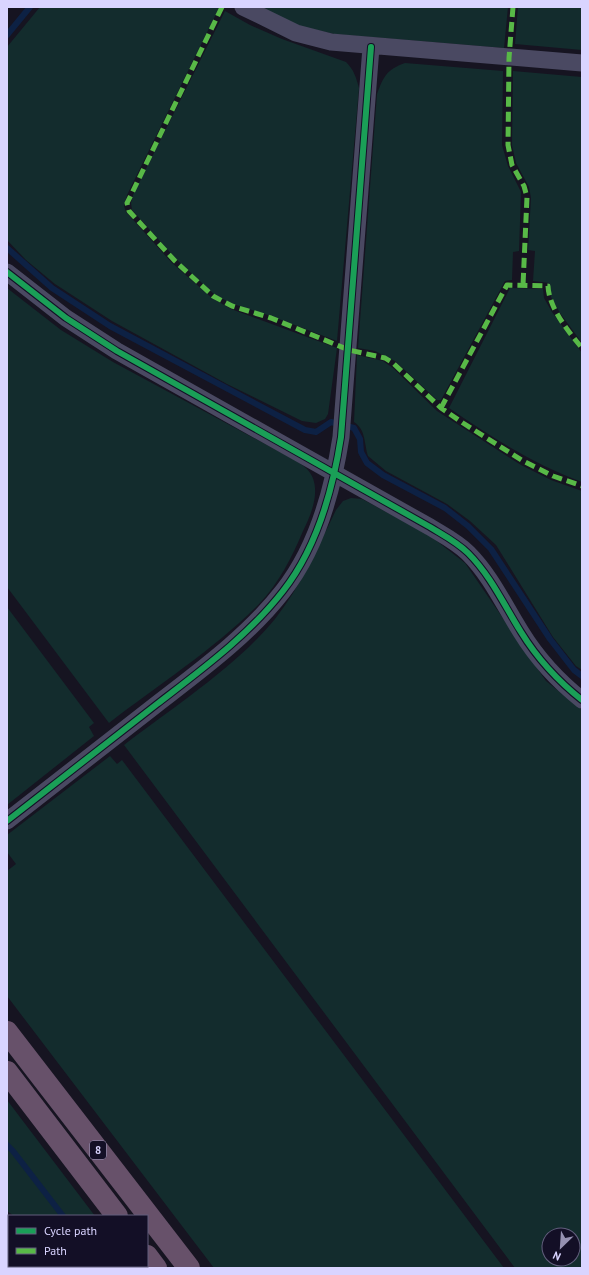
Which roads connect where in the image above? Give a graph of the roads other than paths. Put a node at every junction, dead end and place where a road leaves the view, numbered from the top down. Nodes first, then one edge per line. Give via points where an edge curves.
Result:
1 (243, 7) edge
2 (371, 47) junction
3 (582, 63) edge
4 (7, 272) edge
5 (335, 473) junction
6 (582, 700) edge
7 (7, 821) edge
8 (7, 1032) edge
9 (7, 1072) edge
10 (116, 1215) edge
11 (148, 1257) edge
12 (156, 1268) edge
13 (189, 1268) edge

1 - 2 street via 296,33 331,42
2 - 3 street
2 - 5 street via 341,437
4 - 5 street via 66,318 117,351
5 - 6 street via 430,526 468,553 494,586 521,632 544,664 566,688
5 - 7 street via 325,508 300,565 284,591 259,619 208,665
8 - 13 highway, 8
9 - 10 highway, 8
11 - 12 highway

